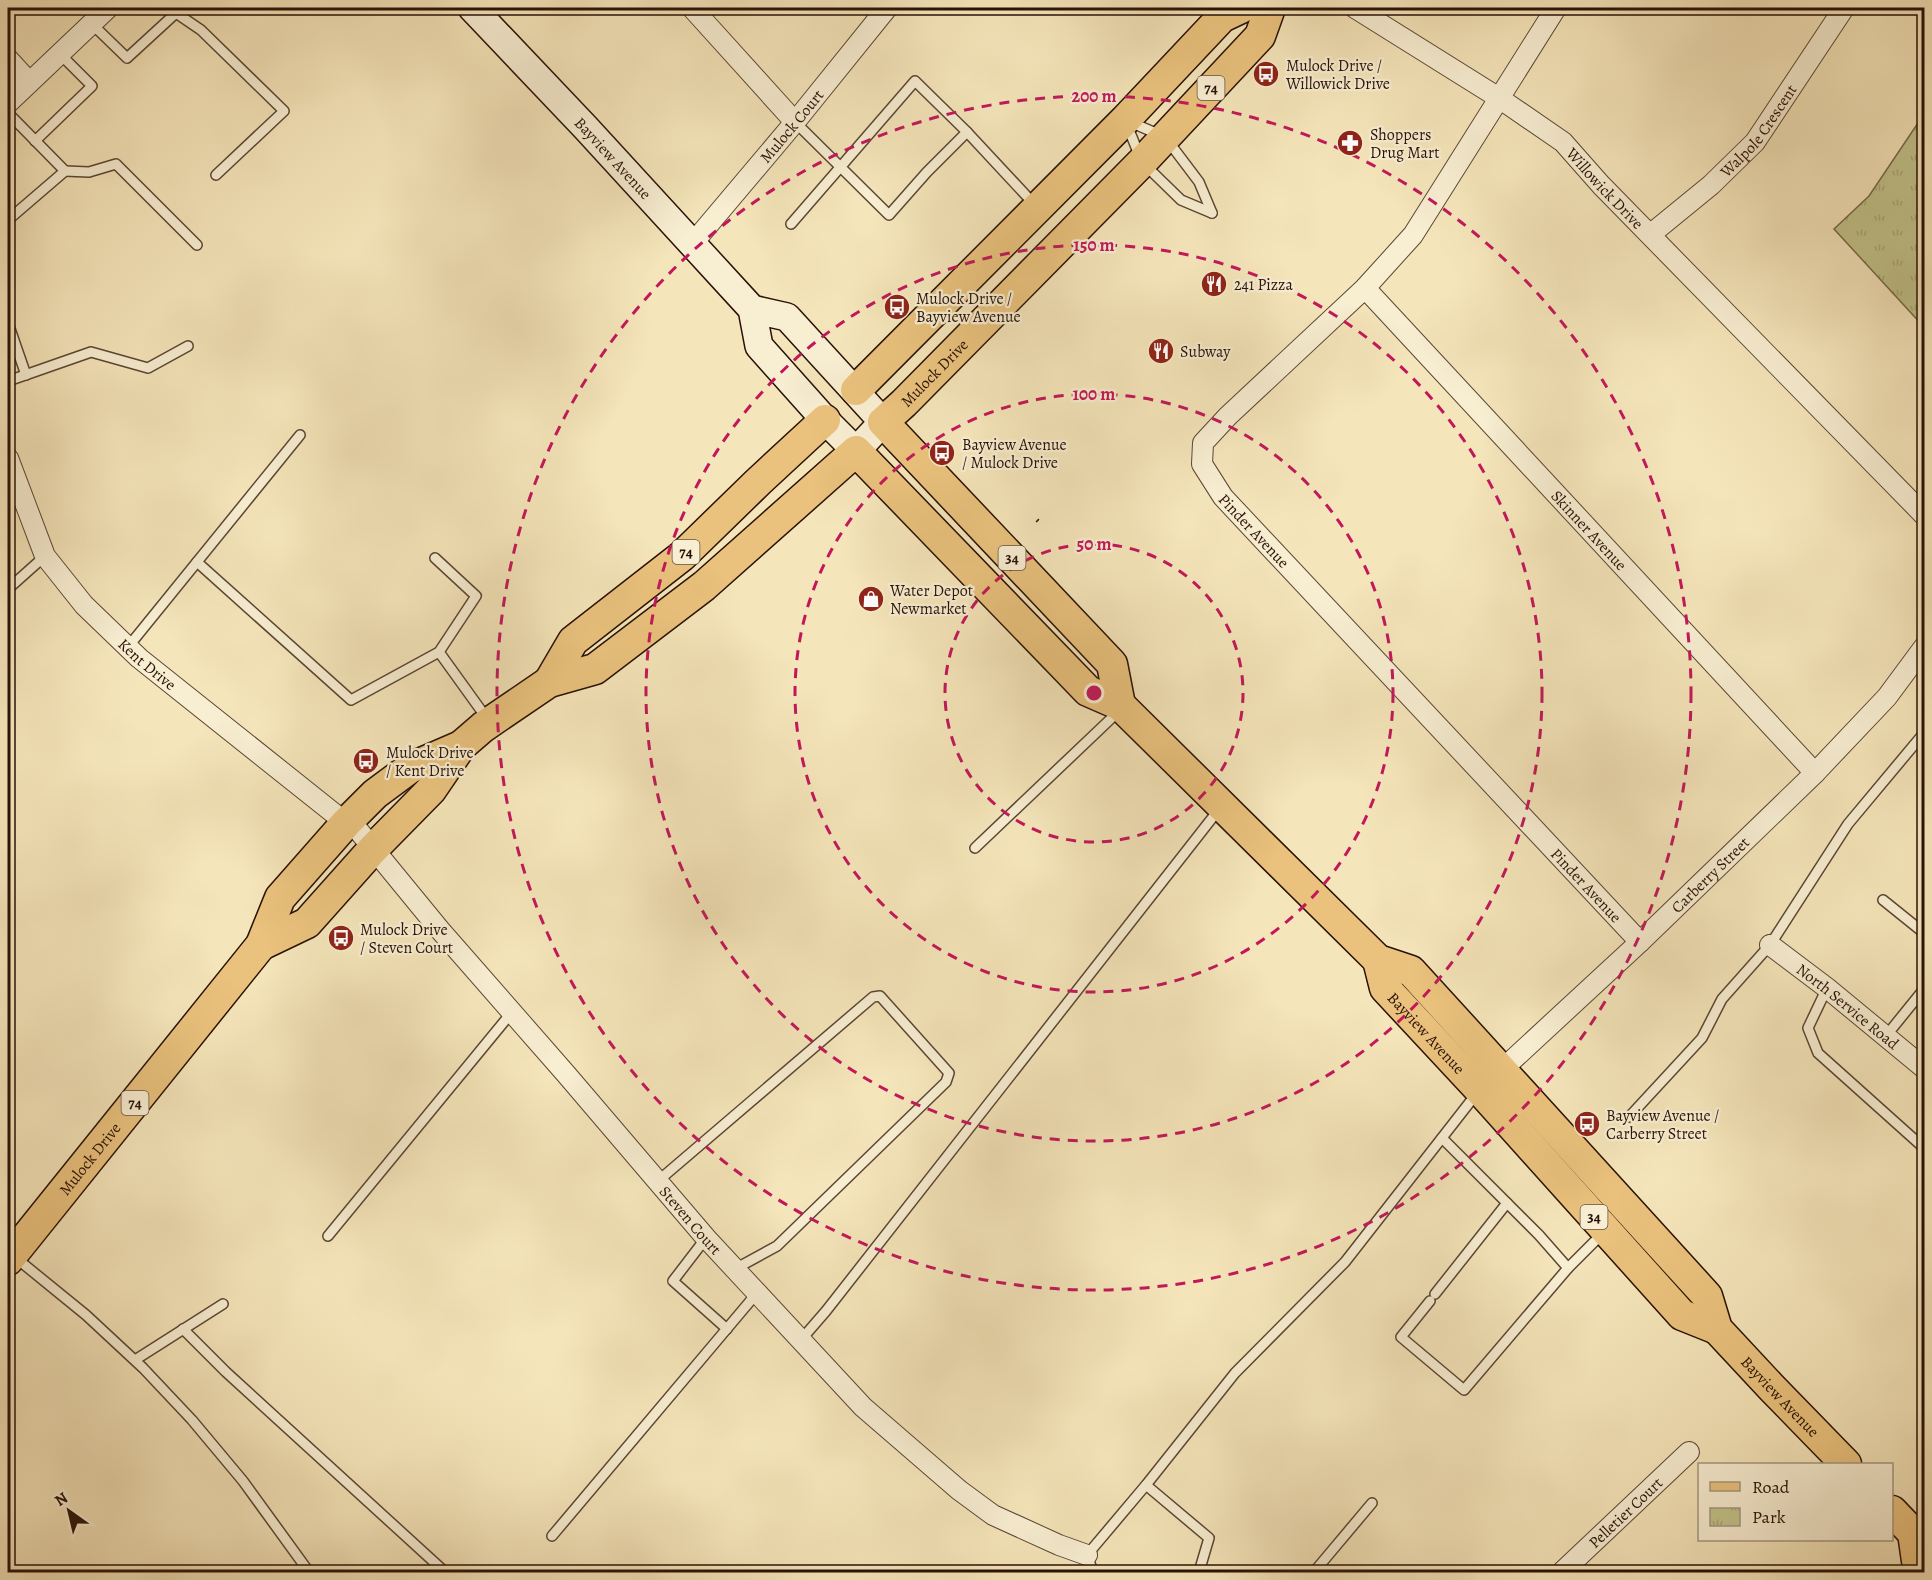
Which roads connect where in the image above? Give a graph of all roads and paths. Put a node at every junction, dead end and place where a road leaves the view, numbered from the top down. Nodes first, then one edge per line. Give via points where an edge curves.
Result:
1 (108, 8) edge
2 (472, 8) edge
3 (692, 8) edge
4 (887, 8) edge
5 (1241, 8) edge
6 (1270, 8) edge
7 (1354, 8) edge
8 (1556, 8) edge
9 (1844, 8) edge
10 (173, 10) edge
11 (92, 23) junction
12 (60, 54) junction
13 (8, 60) edge
14 (29, 82) junction
15 (1499, 98) junction
16 (8, 103) edge
17 (8, 113) edge
18 (1125, 120) junction
19 (795, 123) junction
20 (967, 132) junction
21 (1166, 137) junction
22 (35, 141) junction
23 (1142, 162) junction
24 (840, 167) junction
25 (65, 171) junction
26 (216, 175) dead end
27 (1038, 207) junction
28 (8, 220) edge
29 (791, 224) dead end
30 (1651, 234) junction
31 (693, 243) junction
32 (197, 245) dead end
33 (1365, 288) junction
34 (752, 309) junction
35 (8, 323) edge
36 (188, 346) dead end
37 (26, 375) junction
38 (8, 381) edge
39 (855, 390) junction
40 (825, 420) junction
41 (883, 422) junction
42 (300, 435) dead end
43 (856, 451) junction
44 (8, 458) edge
45 (1924, 515) edge
46 (45, 556) junction
47 (435, 558) dead end
48 (197, 562) junction
49 (8, 589) edge
50 (128, 647) junction
51 (1924, 647) edge
52 (439, 652) junction
53 (549, 682) junction
54 (1122, 706) junction
55 (490, 723) junction
56 (1924, 733) edge
57 (461, 746) junction
58 (1815, 773) junction
59 (1222, 805) junction
60 (346, 823) junction
61 (975, 848) dead end
62 (373, 849) junction
63 (1883, 900) dead end
64 (1924, 933) edge
65 (1640, 942) junction
66 (261, 945) junction
67 (1770, 945) junction
68 (1827, 988) junction
69 (1924, 989) edge
70 (512, 1012) junction
71 (1886, 1036) junction
72 (1924, 1068) edge
73 (1491, 1080) junction
74 (1629, 1117) dead end
75 (1442, 1138) junction
76 (1924, 1148) edge
77 (658, 1181) junction
78 (1507, 1203) junction
79 (1606, 1231) junction
80 (328, 1236) dead end
81 (706, 1238) junction
82 (10, 1257) edge
83 (1568, 1268) junction
84 (735, 1269) junction
85 (757, 1293) junction
86 (223, 1304) dead end
87 (183, 1329) junction
88 (727, 1329) junction
89 (1717, 1329) junction
90 (800, 1341) junction
91 (135, 1360) junction
92 (1689, 1452) dead end
93 (1845, 1463) edge
94 (1146, 1485) junction
95 (1372, 1503) dead end
96 (1893, 1512) edge
97 (1919, 1535) edge
98 (552, 1536) dead end
99 (1090, 1564) edge
100 (1924, 1569) edge
101 (309, 1572) edge
102 (445, 1572) edge
103 (1199, 1572) edge
104 (1314, 1572) edge
105 (1562, 1572) edge

1 - 11 street
2 - 31 main road, Bayview Avenue
3 - 19 street
4 - 19 street, Mulock Court
5 - 18 main road, Mulock Drive / 74 via 1222,17
6 - 21 main road, Mulock Drive / 74 via 1260,36
7 - 15 street, Willowick Drive
8 - 15 street
9 - 30 street, Walpole Crescent via 1755,142 1712,185
10 - 11 lane via 127,58
10 - 26 lane via 201,30 284,111
11 - 12 street
12 - 14 street
12 - 22 lane via 92,86
13 - 14 street
14 - 16 street
15 - 30 street, Willowick Drive via 1563,142
15 - 33 street, Pinder Avenue via 1413,235
17 - 22 lane
18 - 21 lane
18 - 23 lane
18 - 27 main road, Mulock Drive / 74
19 - 24 lane
19 - 31 street, Mulock Court
20 - 24 lane via 889,215
20 - 24 lane via 915,81
20 - 27 lane
21 - 23 main road, Mulock Drive / 74
21 - 23 lane via 1199,182 1212,213 1181,200
22 - 25 lane
23 - 41 main road, Mulock Drive / 74
24 - 29 lane
25 - 28 lane
25 - 32 lane via 89,172 116,164
27 - 39 main road, Mulock Drive / 74
30 - 45 street, Willowick Drive
31 - 34 main road, Bayview Avenue
33 - 58 street, Skinner Avenue
33 - 65 street, Pinder Avenue via 1228,416 1203,443 1202,464 1223,497
34 - 39 main road, 34 via 787,317
34 - 40 main road, 34 via 759,346
35 - 37 lane
36 - 37 lane via 148,368 91,352
37 - 38 lane
39 - 40 main road, Mulock Drive / 74
39 - 41 main road, 34
40 - 43 main road, 34
40 - 53 main road, Mulock Drive / 74 via 682,556 573,641
41 - 43 main road, Mulock Drive / 74
41 - 54 main road, 34 via 1112,664
42 - 48 lane
43 - 53 main road, Mulock Drive / 74 via 704,586 595,669
43 - 54 main road, 34 via 1088,691
44 - 46 street, Kent Drive
46 - 49 lane
46 - 50 street, Kent Drive via 84,605
47 - 52 lane via 476,596
48 - 50 lane
48 - 52 lane via 351,700
50 - 60 street, Kent Drive
51 - 58 street, Carberry Street via 1887,697
52 - 55 lane
53 - 55 main road, Mulock Drive / 74
54 - 59 main road, 34
54 - 61 lane
55 - 57 main road, Mulock Drive / 74
56 - 67 lane via 1848,824
57 - 60 main road, Mulock Drive / 74 via 410,768 375,794
57 - 62 main road, Mulock Drive / 74 via 431,790
58 - 65 street, Carberry Street
59 - 73 main road, Bayview Avenue / 34 via 1378,960 1385,987
59 - 90 lane
60 - 62 street, Steven Court
60 - 66 main road, Mulock Drive / 74 via 280,898
62 - 66 main road, Mulock Drive / 74 via 307,923
62 - 70 street, Steven Court
63 - 64 lane
65 - 73 street, Carberry Street
66 - 82 main road, Mulock Drive / 74
67 - 68 street, North Service Road
67 - 74 lane via 1722,999 1702,1038
68 - 71 street, North Service Road
68 - 76 lane via 1808,1028 1818,1053
69 - 71 lane
70 - 77 street, Steven Court
70 - 80 lane
71 - 72 street, North Service Road
73 - 75 lane
73 - 79 main road, Bayview Avenue / 34
73 - 89 main road, Bayview Avenue / 34 via 1707,1296
75 - 78 lane
75 - 94 lane via 1345,1262 1235,1373
77 - 81 street, Steven Court
77 - 84 lane via 873,997 880,996 949,1072 946,1082 777,1246
78 - 83 lane
78 - 83 lane via 1401,1337 1464,1390
79 - 83 lane
79 - 89 main road, Bayview Avenue / 34 via 1682,1315
81 - 84 street, Steven Court
81 - 88 lane via 673,1281
82 - 91 lane via 86,1315
84 - 85 street, Steven Court
85 - 88 lane
85 - 90 street, Steven Court
86 - 87 lane
87 - 91 lane
87 - 102 lane
88 - 98 lane
89 - 93 main road, Bayview Avenue / 34
90 - 99 street, Steven Court via 862,1407 959,1490 993,1515
91 - 101 lane via 243,1481
92 - 105 street, Pelletier Court
94 - 99 lane
94 - 103 lane via 1209,1538
95 - 104 lane
96 - 97 main road
97 - 100 main road via 1917,1561

